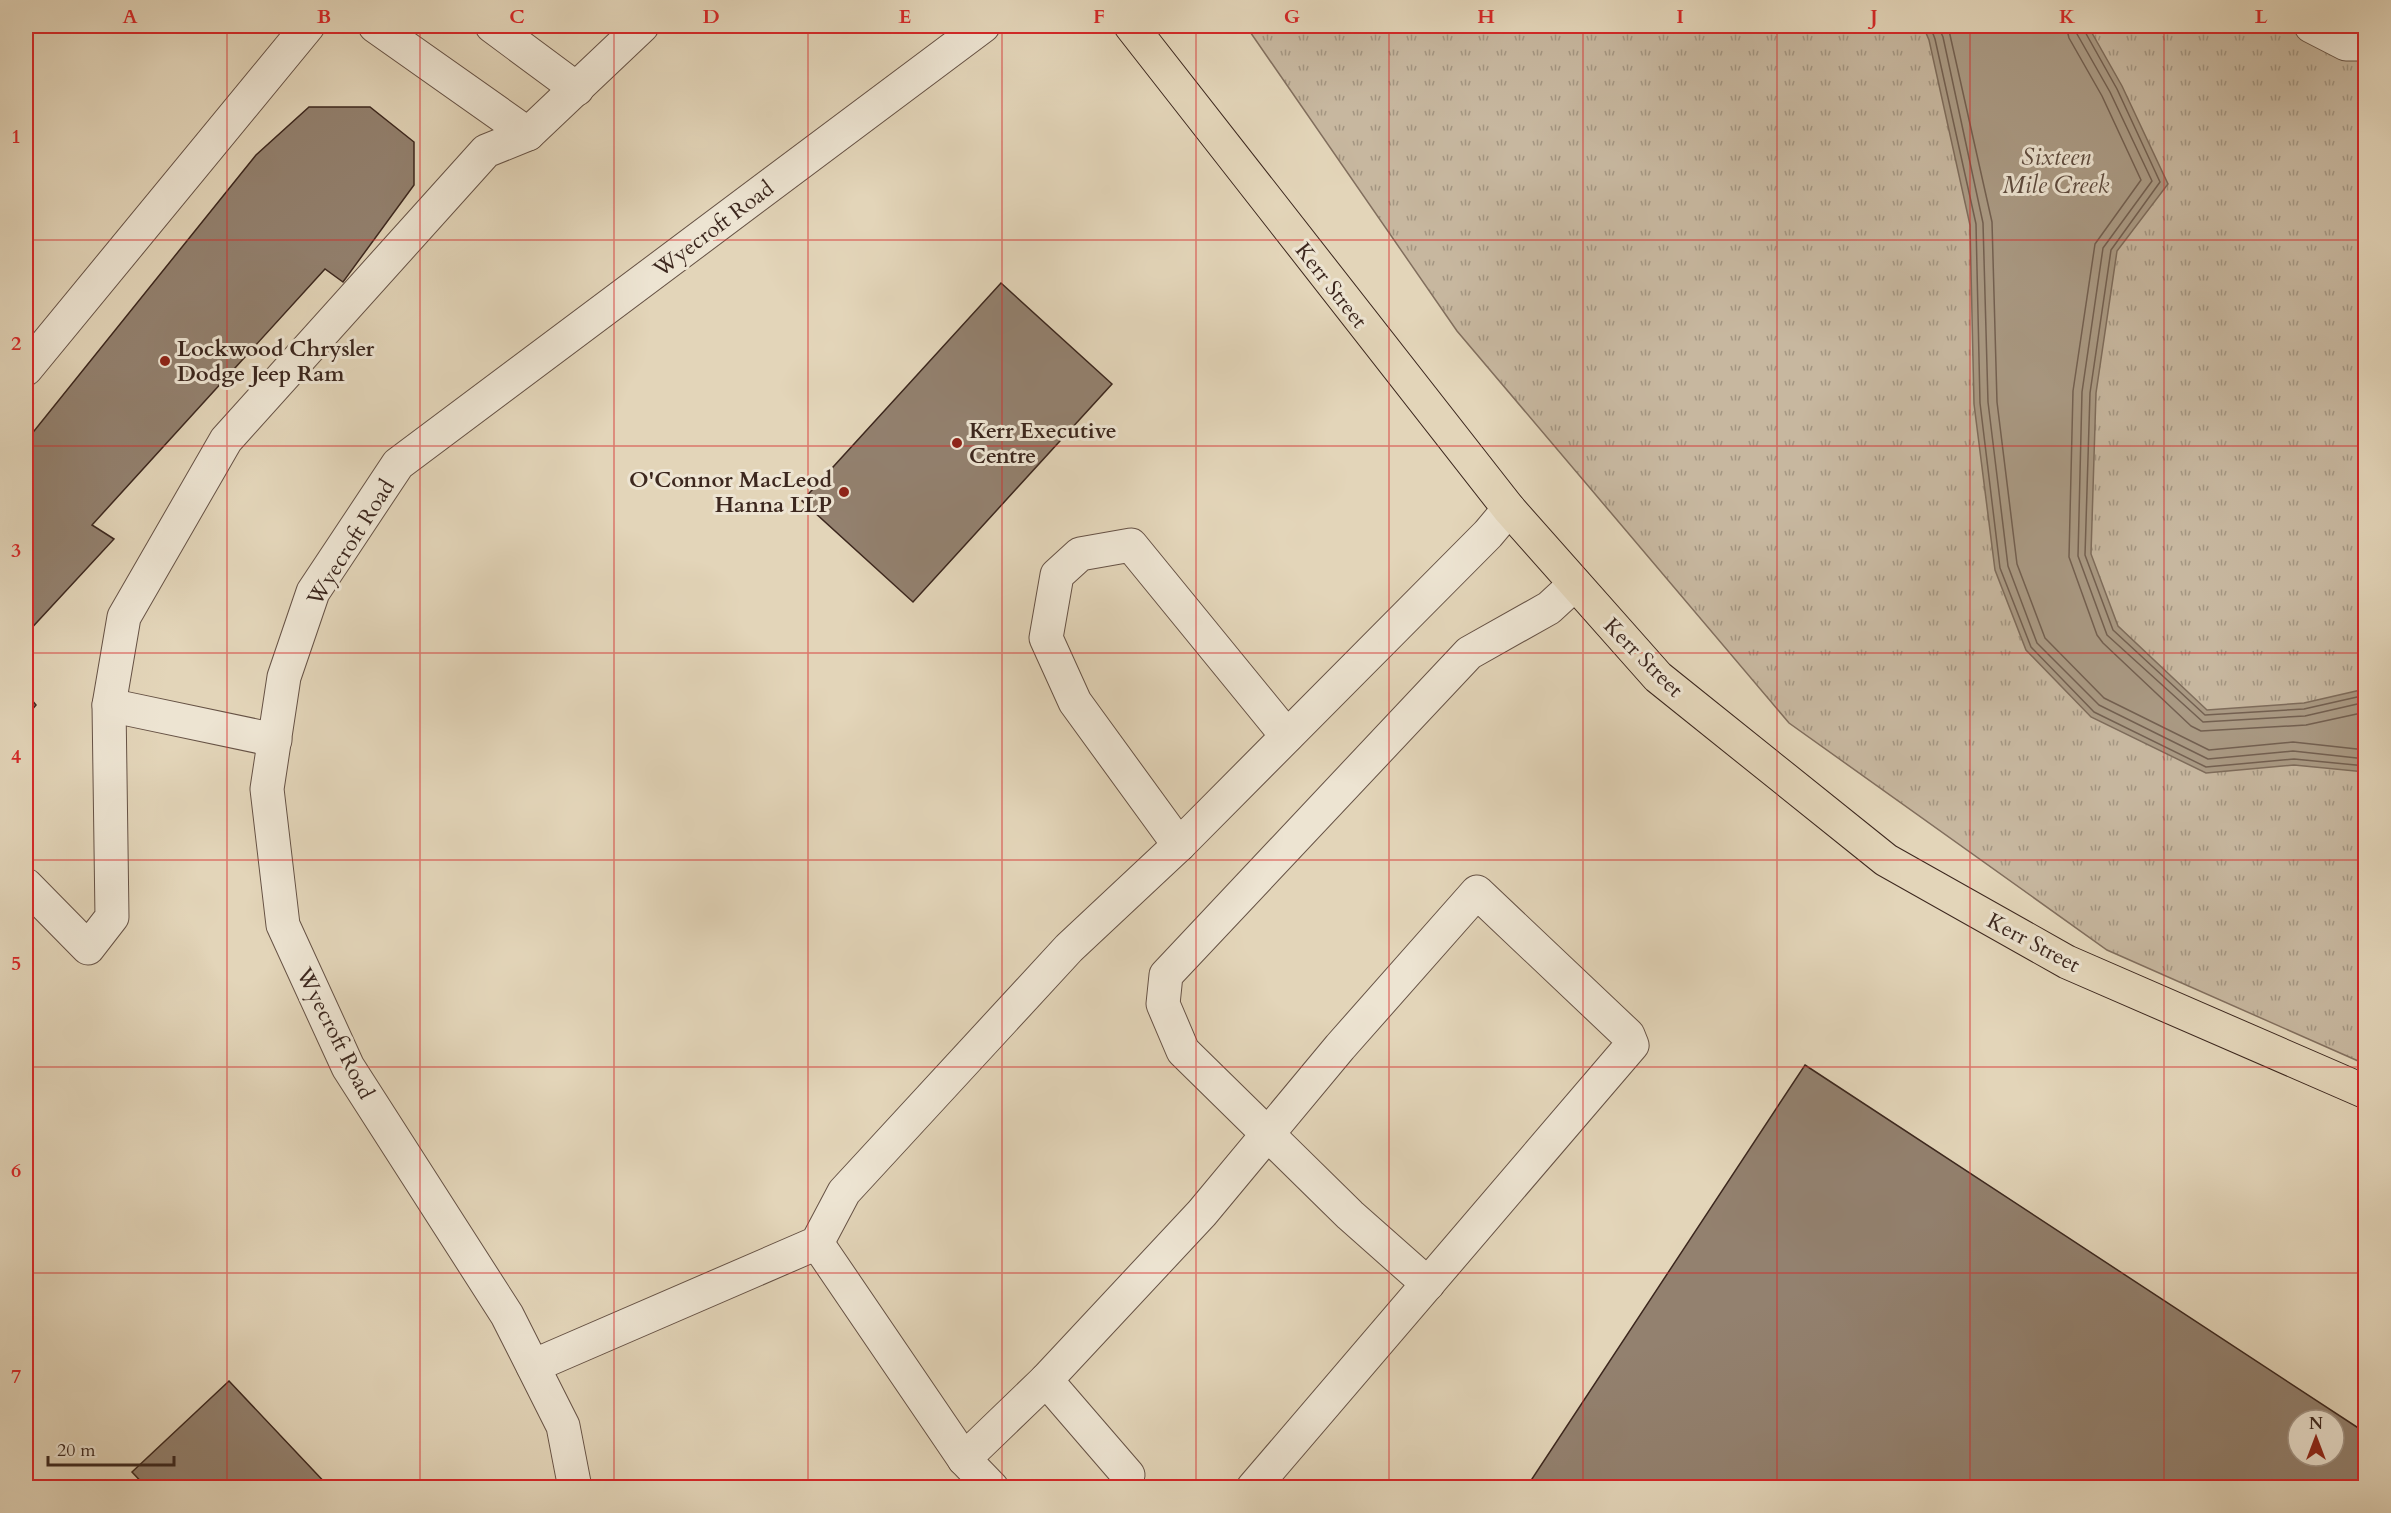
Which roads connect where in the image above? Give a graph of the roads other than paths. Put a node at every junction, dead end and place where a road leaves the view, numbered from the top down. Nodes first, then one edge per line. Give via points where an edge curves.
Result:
1 (308, 26) edge
2 (375, 26) edge
3 (492, 26) edge
4 (642, 26) edge
5 (983, 26) edge
6 (1131, 26) edge
7 (2311, 26) edge
8 (2366, 44) edge
9 (577, 88) junction
10 (528, 134) junction
11 (26, 369) edge
12 (1509, 509) junction
13 (1575, 584) junction
14 (109, 705) junction
15 (1287, 736) junction
16 (275, 740) junction
17 (1179, 845) junction
18 (26, 885) edge
19 (2366, 1092) edge
20 (1267, 1134) junction
21 (817, 1243) junction
22 (1428, 1284) junction
23 (533, 1366) junction
24 (1046, 1380) junction
25 (964, 1459) junction
26 (1128, 1474) dead end
27 (575, 1488) edge
28 (992, 1488) edge
29 (1253, 1488) edge

1 - 11 street
2 - 10 street
3 - 9 street
4 - 9 street
5 - 16 street, Wyecroft Road via 398,464 314,592 284,677
6 - 12 main road, Kerr Street
7 - 8 street via 2346,44
9 - 10 street
10 - 14 street via 486,151 226,440 124,617
12 - 13 main road, Kerr Street
12 - 15 street
13 - 19 main road, Kerr Street via 1658,677 1886,860 2067,962
13 - 20 street via 1549,608 1469,653 1167,975 1163,1004 1183,1051
14 - 16 street
14 - 18 street via 112,917 88,948
15 - 17 street
15 - 17 street via 1131,545 1080,555 1057,575 1046,638 1075,702
16 - 23 street, Wyecroft Road via 267,789 283,926 348,1066 507,1315
17 - 21 street via 1069,948 844,1192
20 - 22 street
20 - 22 street via 1478,892 1628,1035 1632,1045
20 - 24 street via 1202,1213
21 - 23 street
21 - 25 street
22 - 29 street
23 - 27 street, Wyecroft Road via 563,1426
24 - 25 street
24 - 26 street
25 - 28 street

